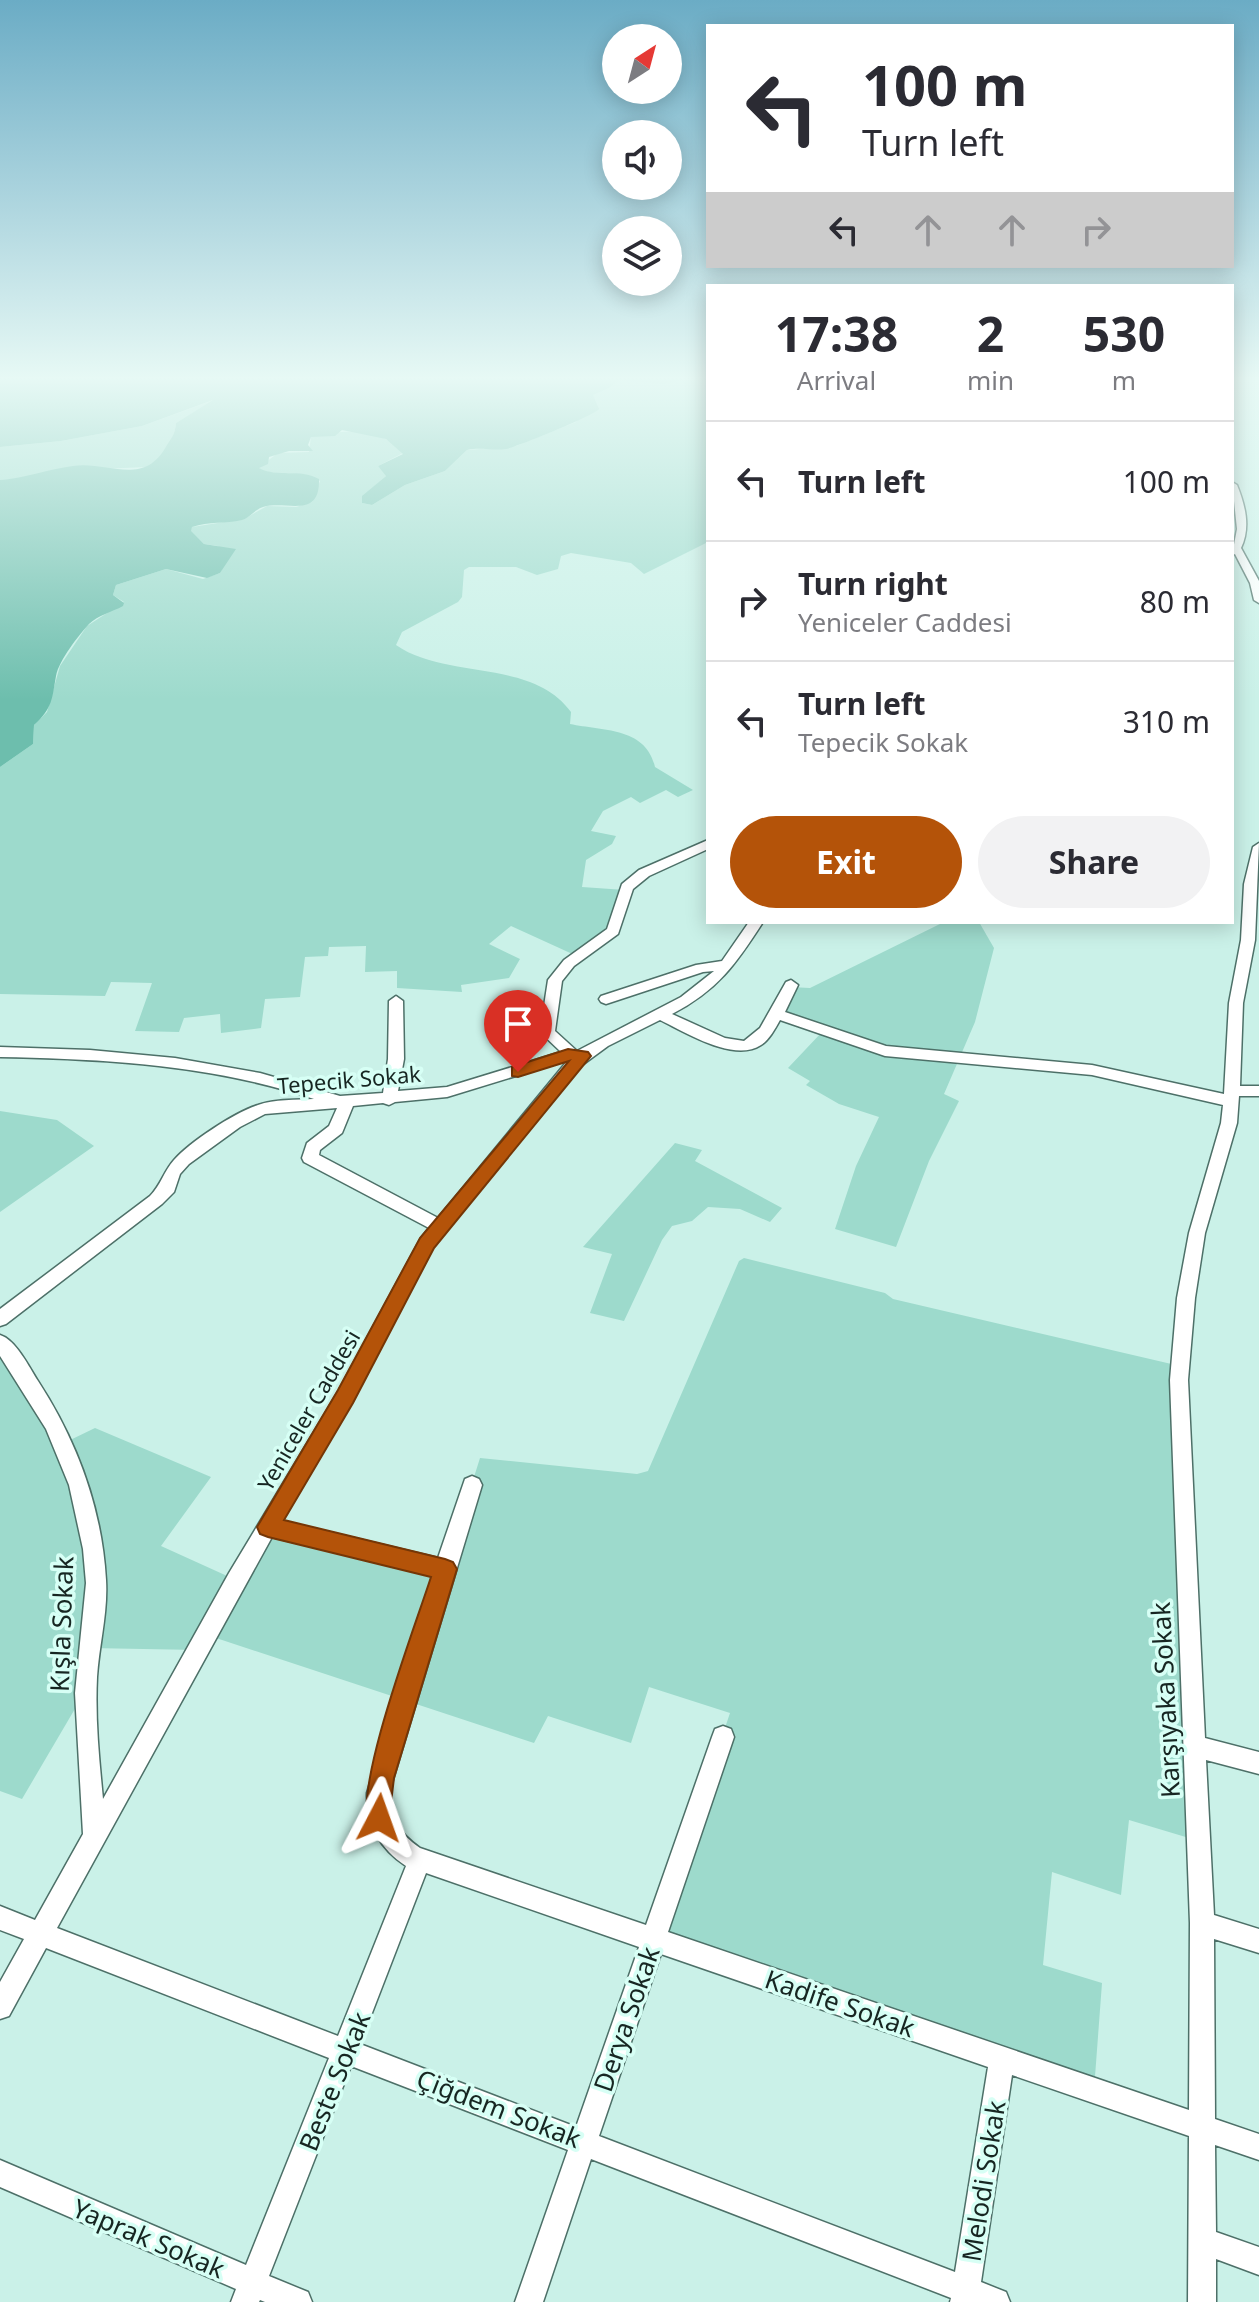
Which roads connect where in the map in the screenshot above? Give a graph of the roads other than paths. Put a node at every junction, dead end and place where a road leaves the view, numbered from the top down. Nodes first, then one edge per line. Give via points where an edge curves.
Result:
1 (1234, 493) edge
2 (1234, 550) edge
3 (1259, 600) edge
4 (706, 845) edge
5 (1259, 847) edge
6 (755, 924) edge
7 (728, 965) junction
8 (791, 985) dead end
9 (606, 999) dead end
10 (396, 1001) dead end
11 (774, 1013) junction
12 (660, 1014) junction
13 (0, 1052) edge
14 (577, 1055) junction
15 (1259, 1091) edge
16 (1232, 1096) junction
17 (389, 1100) junction
18 (346, 1104) junction
19 (439, 1226) junction
20 (0, 1319) edge
21 (0, 1342) edge
22 (472, 1485) dead end
23 (268, 1527) junction
24 (445, 1569) junction
25 (723, 1737) dead end
26 (1195, 1746) junction
27 (1259, 1763) edge
28 (94, 1835) junction
29 (420, 1860) junction
30 (0, 1918) edge
31 (1202, 1923) junction
32 (41, 1933) junction
33 (654, 1939) junction
34 (1259, 1941) edge
35 (0, 2007) edge
36 (347, 2049) junction
37 (1002, 2059) junction
38 (1204, 2127) junction
39 (584, 2142) junction
40 (1259, 2147) edge
41 (0, 2173) edge
42 (1203, 2241) junction
43 (1259, 2261) edge
44 (249, 2292) edge
45 (965, 2296) edge
46 (298, 2302) edge
47 (529, 2302) edge
48 (996, 2302) edge
49 (1202, 2302) edge

1 - 2 street via 1242,526
2 - 3 street via 1255,583
4 - 14 street via 635,879 625,890 613,931 559,973 547,1032
5 - 16 street, Karşıyaka Sokak via 1236,1003
6 - 7 street, Yeniceler Caddesi
7 - 9 street via 701,968
7 - 12 street, Yeniceler Caddesi via 701,991
8 - 11 street
10 - 17 street via 396,1059
11 - 12 street via 761,1036 743,1046
11 - 16 street via 885,1051 1092,1070
12 - 14 street, Yeniceler Caddesi
13 - 18 street via 203,1065 248,1073
14 - 17 street, Tepecik Sokak via 473,1086
14 - 19 street, Yeniceler Caddesi
15 - 16 street
16 - 26 street, Karşıyaka Sokak via 1197,1233 1179,1380
17 - 18 street, Tepecik Sokak
18 - 19 street via 336,1129 313,1147 310,1158
18 - 20 street, Tepecik Sokak via 278,1106 234,1123 176,1167 168,1188 156,1200
19 - 23 street, Yeniceler Caddesi
21 - 28 street, Kışla Sokak via 58,1430 90,1527 96,1584 86,1731
22 - 24 street
23 - 24 street
23 - 28 street, Yeniceler Caddesi
24 - 29 street via 378,1793 381,1825 402,1850
25 - 33 street, Derya Sokak
26 - 27 street
26 - 31 street, Karşıyaka Sokak
28 - 32 street, Yeniceler Caddesi
29 - 33 street, Kadife Sokak
29 - 36 street, Beste Sokak
30 - 32 street, Çiğdem Sokak
31 - 34 street
31 - 38 street, Karşıyaka Sokak
32 - 35 street, Yeniceler Caddesi
32 - 36 street, Çiğdem Sokak
33 - 37 street, Kadife Sokak
33 - 39 street, Derya Sokak
36 - 39 street, Çiğdem Sokak
36 - 44 street, Beste Sokak
37 - 38 street, Kadife Sokak
37 - 45 street, Melodi Sokak
38 - 40 street, Kadife Sokak
38 - 42 street, Karşıyaka Sokak
39 - 45 street, Çiğdem Sokak
39 - 47 street, Derya Sokak
41 - 44 street, Yaprak Sokak
42 - 43 street
42 - 49 street, Karşıyaka Sokak
44 - 46 street, Yaprak Sokak
45 - 48 street, Çiğdem Sokak

